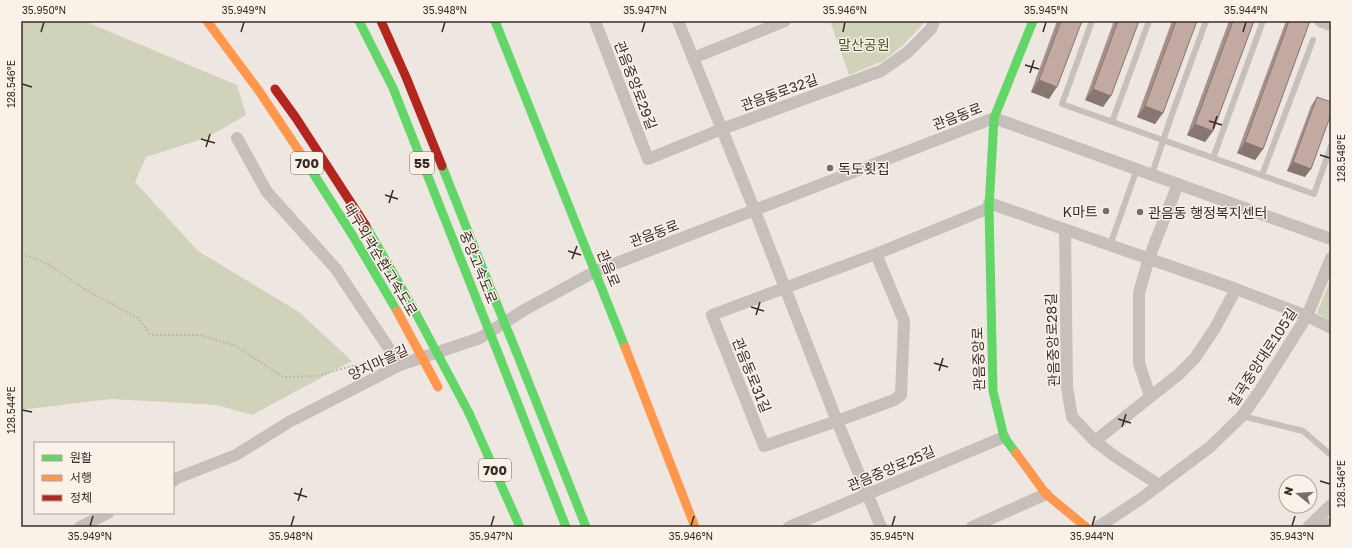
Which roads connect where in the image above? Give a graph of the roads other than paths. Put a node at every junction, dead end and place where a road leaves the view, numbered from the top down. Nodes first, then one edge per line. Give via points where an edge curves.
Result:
1 (207, 21) edge
2 (359, 21) edge
3 (381, 21) edge
4 (495, 21) edge
5 (595, 21) edge
6 (678, 21) edge
7 (785, 21) edge
8 (934, 21) edge
9 (1033, 21) edge
10 (1092, 21) edge
11 (1149, 21) edge
12 (1206, 21) edge
13 (1263, 21) edge
14 (1320, 21) edge
15 (1331, 25) edge
16 (1313, 40) dead end
17 (693, 58) junction
18 (269, 81) dead end
19 (994, 118) junction
20 (1112, 122) junction
21 (722, 129) junction
22 (237, 138) dead end
23 (1163, 140) junction
24 (1331, 146) edge
25 (1213, 158) junction
26 (648, 159) joint
27 (1137, 169) junction
28 (1152, 174) junction
29 (1262, 175) junction
30 (1178, 184) junction
31 (989, 206) junction
32 (755, 210) junction
33 (1065, 230) junction
34 (1331, 239) edge
35 (1110, 245) junction
36 (876, 254) junction
37 (1149, 258) junction
38 (1331, 258) edge
39 (596, 271) junction
40 (785, 289) junction
41 (1236, 289) junction
42 (1307, 316) junction
43 (1331, 328) edge
44 (400, 365) junction
45 (1150, 396) junction
46 (444, 398) dead end
47 (1242, 416) junction
48 (837, 422) junction
49 (1004, 437) junction
50 (1095, 441) junction
51 (1331, 455) edge
52 (174, 480) edge
53 (1160, 485) junction
54 (868, 494) junction
55 (1046, 494) junction
56 (1331, 505) edge
57 (106, 514) edge
58 (1317, 518) junction
59 (690, 524) edge
60 (793, 526) edge
61 (80, 527) edge
62 (520, 527) edge
63 (566, 527) edge
64 (586, 527) edge
65 (881, 527) edge
66 (972, 527) edge
67 (1086, 527) edge
68 (1098, 527) edge
69 (1308, 527) edge
70 (1331, 527) edge

1 - 46 main road, 대구외곽순환고속도로 / 700, bridge via 302,155 368,260
2 - 63 main road, 중앙고속도로 / 55, bridge via 392,88
3 - 64 main road, 중앙고속도로 / 55, bridge via 406,77
4 - 39 main road, 관음로
5 - 26 street, 관음중앙로29길
6 - 17 street
7 - 17 street
8 - 21 street, 관음동로32길 via 931,29 908,52 881,71
9 - 19 main road, 관음중앙로
10 - 20 lane via 1062,104
11 - 20 lane
12 - 23 lane
13 - 25 lane
14 - 15 street
16 - 29 lane
17 - 21 street
18 - 62 main road, 대구외곽순환고속도로 / 700, bridge via 364,222 412,306 469,413
19 - 27 street, 관음동로
19 - 31 main road, 관음중앙로
19 - 32 street, 관음동로
20 - 23 lane
21 - 26 street, 관음동로32길
21 - 32 street
22 - 44 street via 267,192 336,269
23 - 25 lane
23 - 28 lane
24 - 29 lane via 1314,194
25 - 29 lane
27 - 28 street, 관음동로
27 - 35 lane
28 - 30 street, 관음동로
30 - 34 street, 관음동로
30 - 37 street
31 - 33 street
31 - 36 street
31 - 49 main road, 관음중앙로 via 993,391
32 - 39 street, 관음동로
32 - 40 street
33 - 35 street
33 - 50 street, 관음중앙로28길 via 1067,387 1072,417
35 - 37 street
36 - 40 street
36 - 48 street, 관음동로31길 via 904,321 901,395
37 - 41 street
37 - 45 street via 1139,293 1139,363
38 - 42 street, 칠곡중앙대로105길
39 - 44 street, 양지마을길 via 480,338
39 - 59 main road, 관음로
40 - 48 street
40 - 48 street, 관음동로31길 via 712,316 764,446
41 - 42 street
41 - 45 street via 1195,358
42 - 43 street
42 - 47 street, 칠곡중앙대로105길
44 - 52 street, 양지마을길 via 289,422 236,455
45 - 50 street
47 - 51 lane via 1303,431
47 - 53 street, 칠곡중앙대로105길 via 1210,446
48 - 54 street
49 - 54 street, 관음중앙로25길
49 - 55 main road, 관음중앙로
50 - 53 street, 관음중앙로28길
53 - 68 street, 칠곡중앙대로105길
54 - 60 street, 관음중앙로25길
54 - 65 street
55 - 66 street
55 - 67 main road, 관음중앙로
56 - 58 street
57 - 61 street
58 - 69 street
58 - 70 street

